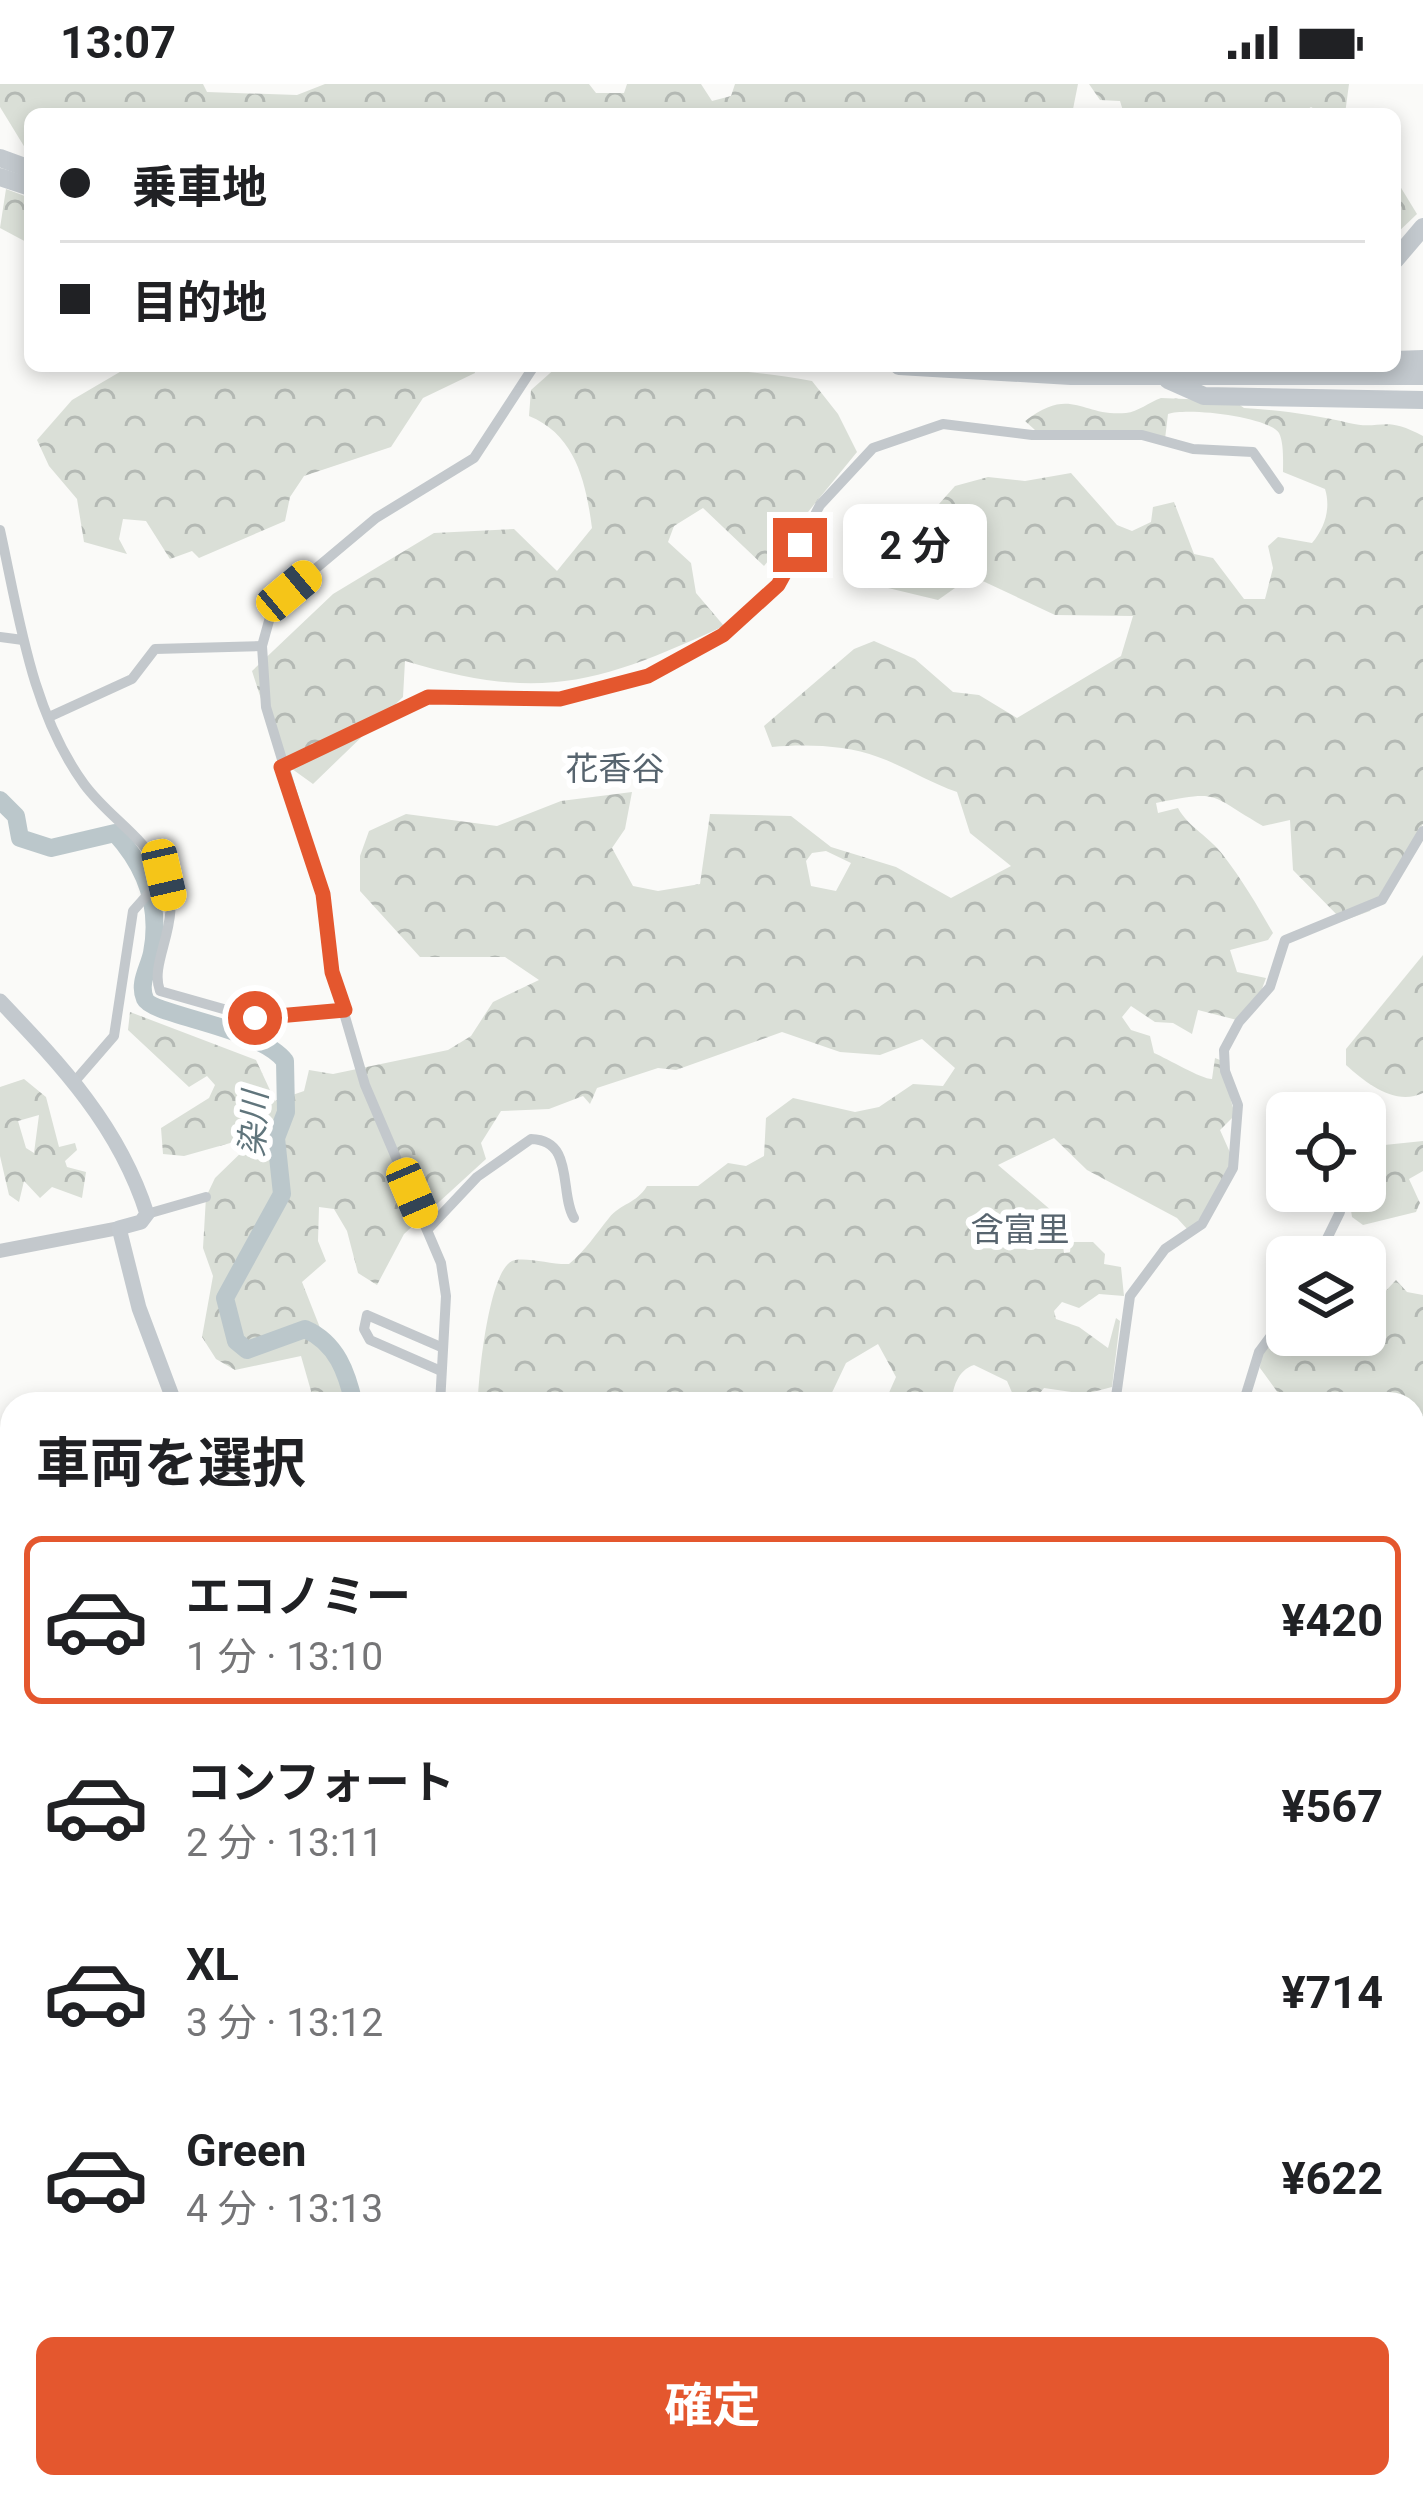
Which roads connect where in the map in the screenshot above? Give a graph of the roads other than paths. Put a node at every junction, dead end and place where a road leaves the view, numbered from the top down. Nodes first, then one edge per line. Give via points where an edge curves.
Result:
1 (1423, 227) edge
2 (1401, 253) edge
3 (529, 372) edge
4 (1042, 372) edge
5 (1423, 376) edge
6 (1162, 377) junction
7 (1423, 400) edge
8 (1279, 489) dead end
9 (0, 530) edge
10 (0, 637) edge
11 (23, 640) junction
12 (262, 646) junction
13 (49, 717) junction
14 (281, 767) junction
15 (1423, 831) edge
16 (162, 878) junction
17 (0, 1001) edge
18 (345, 1010) junction
19 (75, 1081) junction
20 (206, 1197) dead end
21 (1340, 1212) dead end
22 (147, 1214) junction
23 (574, 1218) dead end
24 (119, 1228) junction
25 (428, 1229) junction
26 (1328, 1236) edge
27 (0, 1251) edge
28 (1266, 1342) edge
29 (441, 1347) junction
30 (440, 1371) junction
31 (171, 1392) edge
32 (440, 1392) edge
33 (1117, 1392) edge
34 (1247, 1392) edge

1 - 2 highway
3 - 12 street via 474,458 406,497 289,591 272,610
4 - 6 highway
5 - 6 highway
6 - 7 highway via 1204,396
8 - 14 street via 1253,452 1193,449 1142,435 1032,435 943,424 873,448 820,505 778,585 723,635 648,676 560,699 428,697
9 - 11 street
10 - 11 street
11 - 13 street
12 - 13 street via 154,649 132,680
12 - 14 street
13 - 16 street via 84,785 133,830
14 - 18 street via 323,894
15 - 33 street via 1382,900 1285,940 1270,987 1228,1036 1225,1071 1238,1105 1233,1168 1202,1224 1165,1249 1130,1296
16 - 18 street via 171,923 160,991 255,1018
16 - 19 street via 136,904 114,1036
17 - 19 main road
18 - 25 street via 365,1084
19 - 22 main road via 112,1130
20 - 22 street
21 - 26 street
22 - 24 main road
23 - 25 street via 561,1158 531,1139 477,1177
24 - 27 street
24 - 31 main road
25 - 29 street via 446,1296
28 - 34 street
29 - 30 street
29 - 30 street via 367,1315 370,1340
30 - 32 street

